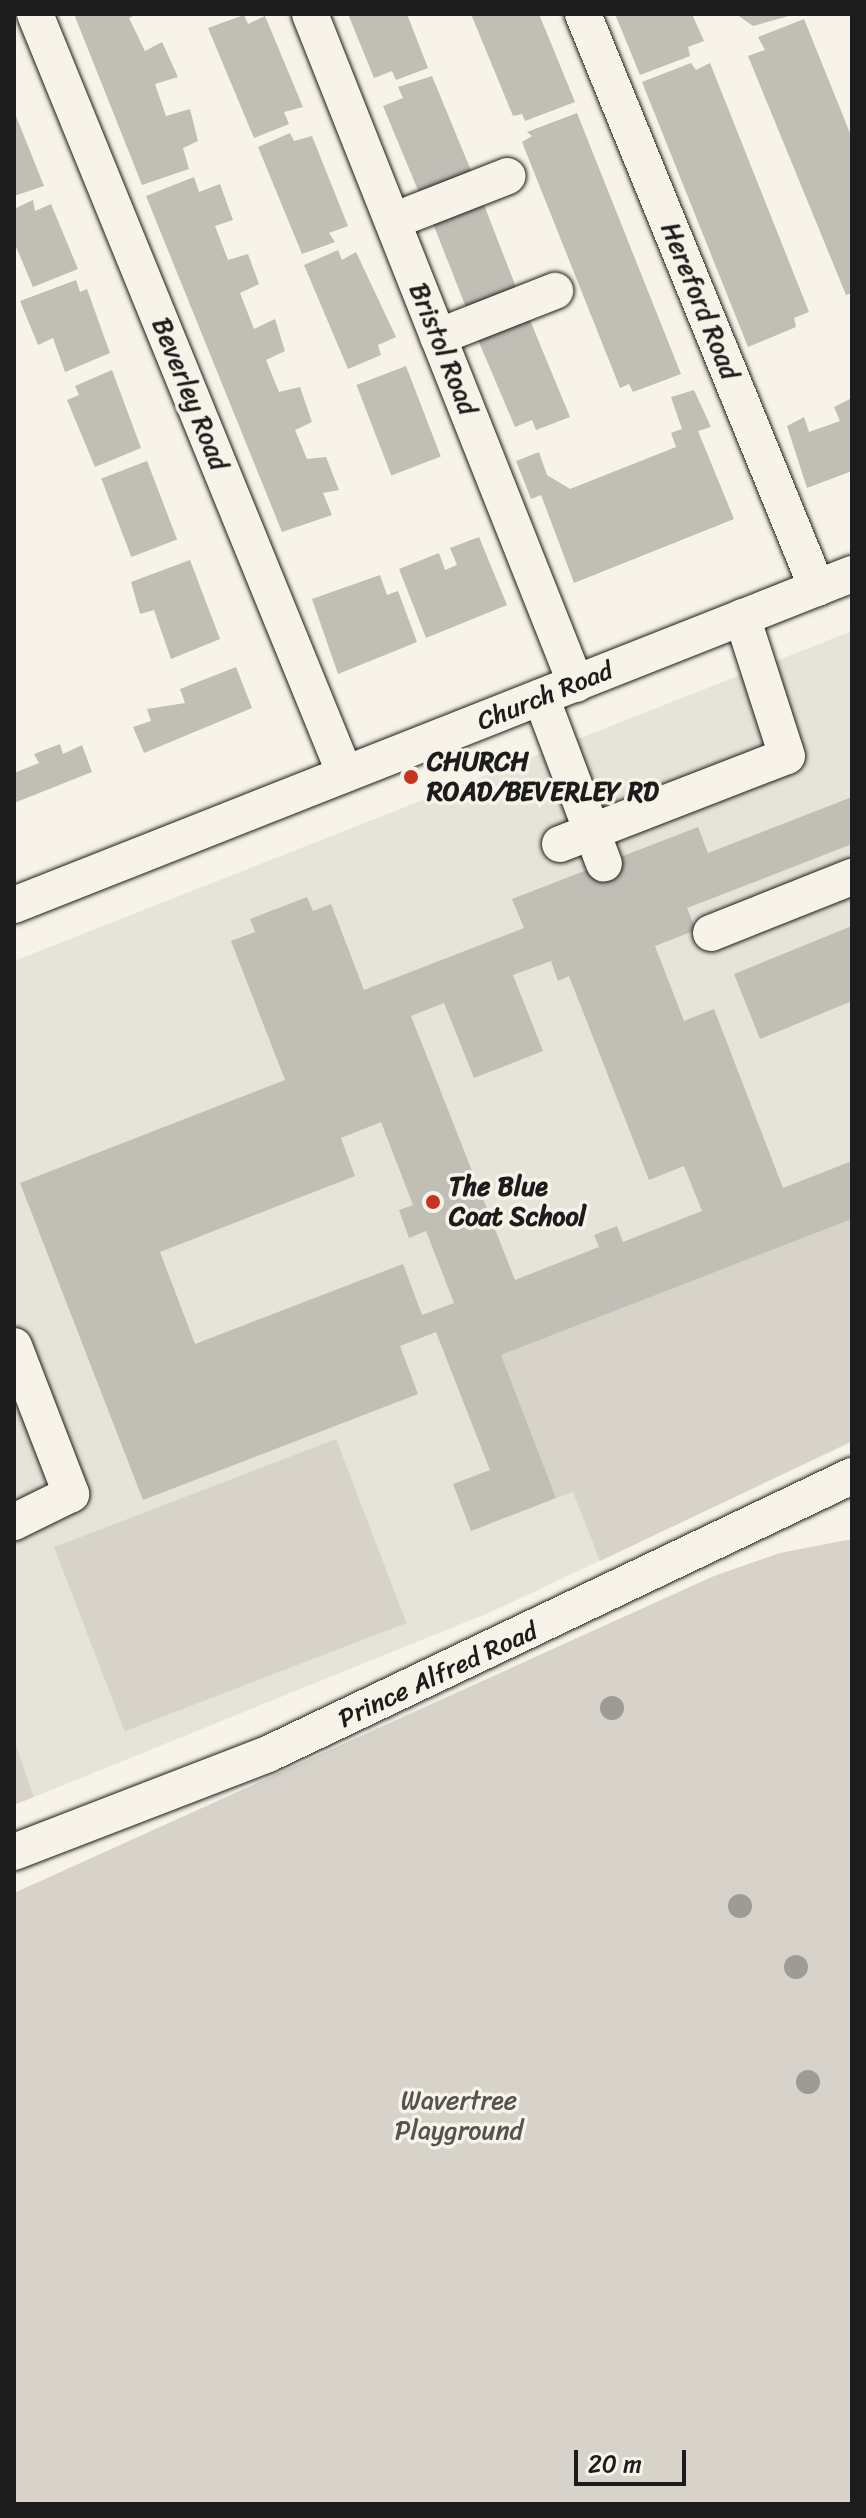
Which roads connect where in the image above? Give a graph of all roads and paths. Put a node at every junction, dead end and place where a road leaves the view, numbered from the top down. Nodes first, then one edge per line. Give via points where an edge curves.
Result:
1 (35, 14) edge
2 (310, 14) edge
3 (583, 14) edge
4 (508, 176) dead end
5 (393, 221) junction
6 (555, 291) dead end
7 (438, 337) junction
8 (852, 574) edge
9 (817, 588) junction
10 (742, 617) junction
11 (576, 684) junction
12 (541, 697) junction
13 (345, 774) junction
14 (852, 877) edge
15 (14, 905) edge
16 (711, 933) dead end
17 (14, 1346) edge
18 (852, 1476) edge
19 (14, 1522) edge
20 (14, 1852) edge

1 - 13 street, Beverley Road
2 - 5 street, Bristol Road
3 - 9 street, Hereford Road
4 - 5 street
5 - 7 street, Bristol Road
6 - 7 street
7 - 11 street, Bristol Road
8 - 9 street, Church Road
9 - 10 street, Church Road
10 - 11 street, Church Road
10 - 12 street via 787,756 585,847
11 - 12 street, Church Road
12 - 13 street, Church Road
13 - 15 street, Church Road
14 - 16 street
17 - 19 street via 71,1494
18 - 20 street, Prince Alfred Road via 268,1754

